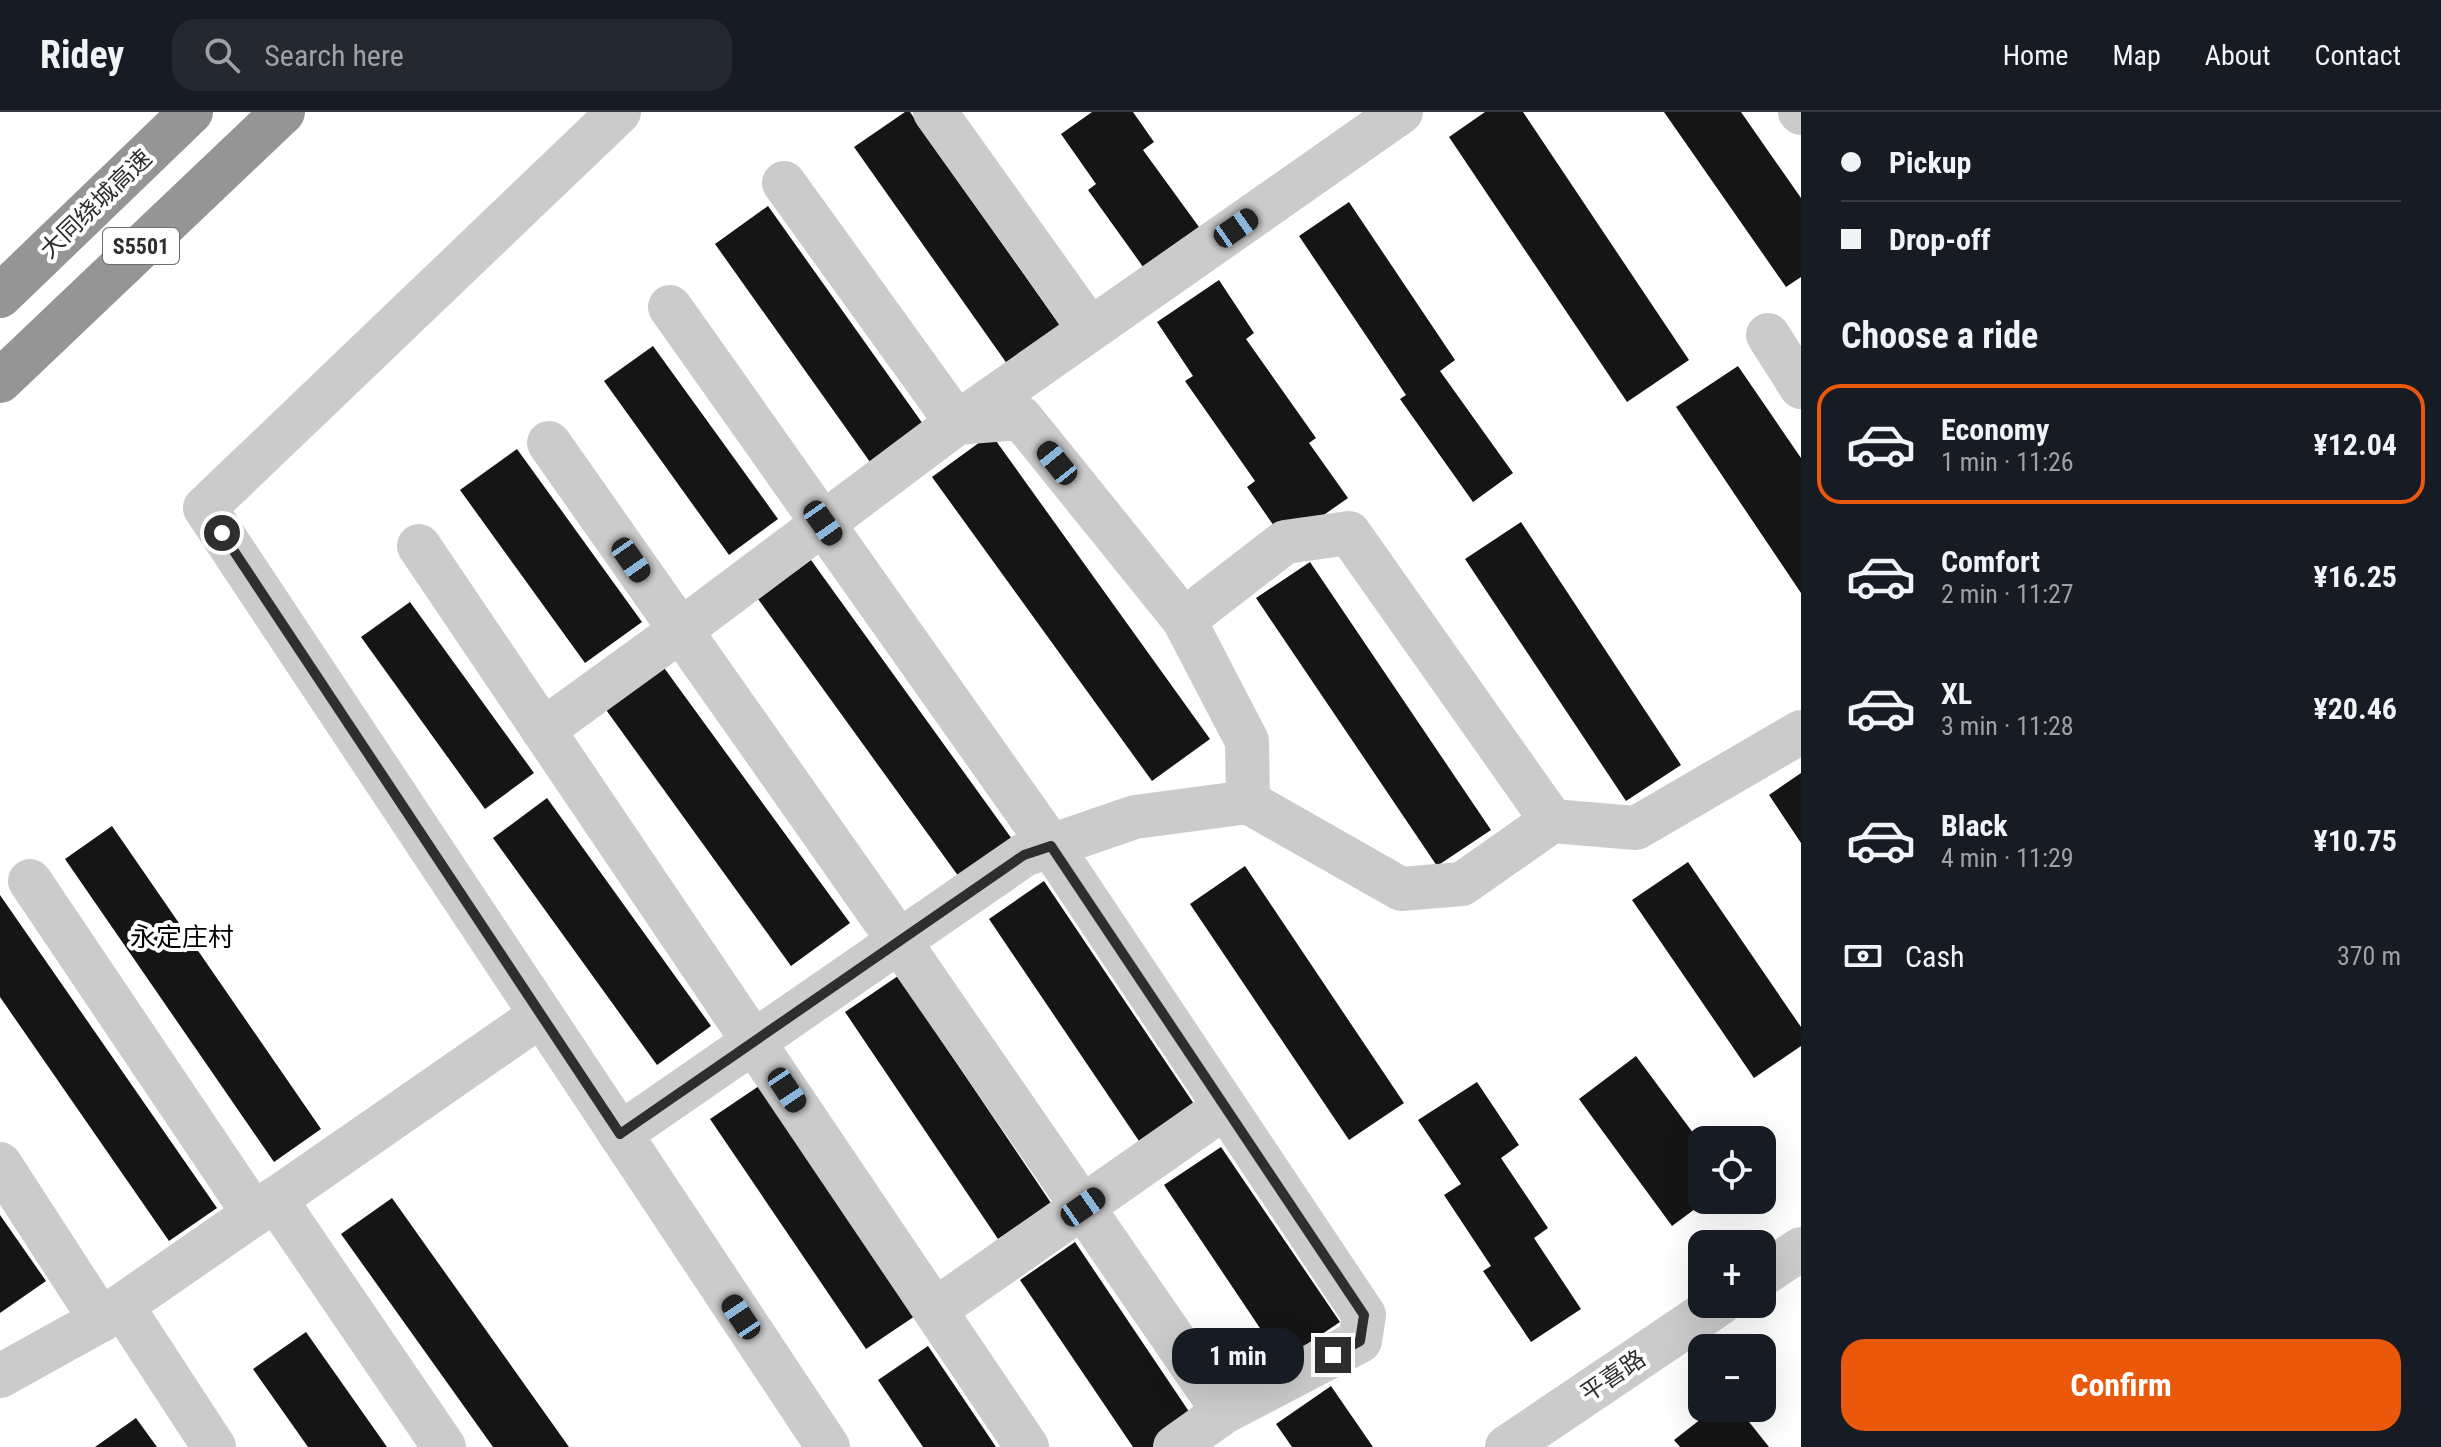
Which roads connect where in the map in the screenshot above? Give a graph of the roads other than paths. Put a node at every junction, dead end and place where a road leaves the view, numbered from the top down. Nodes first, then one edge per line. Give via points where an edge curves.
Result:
1 (191, 112) edge
2 (283, 112) edge
3 (619, 112) edge
4 (935, 112) edge
5 (1401, 112) edge
6 (1347, 128) edge
7 (784, 183) dead end
8 (0, 296) edge
9 (670, 307) dead end
10 (1090, 329) junction
11 (1768, 335) dead end
12 (0, 381) edge
13 (1801, 387) edge
14 (957, 423) junction
15 (549, 443) dead end
16 (823, 523) junction
17 (419, 546) dead end
18 (1184, 620) junction
19 (681, 630) junction
20 (543, 730) junction
21 (1801, 732) edge
22 (1248, 802) junction
23 (1552, 821) junction
24 (1051, 846) junction
25 (30, 881) dead end
26 (899, 941) junction
27 (541, 1015) junction
28 (755, 1041) junction
29 (1225, 1107) junction
30 (620, 1134) junction
31 (0, 1164) edge
32 (264, 1207) junction
33 (1083, 1207) junction
34 (1801, 1249) edge
35 (1776, 1266) edge
36 (935, 1310) junction
37 (111, 1313) junction
38 (1698, 1318) edge
39 (0, 1376) edge
40 (1224, 1412) junction
41 (214, 1447) edge
42 (444, 1447) edge
43 (828, 1447) edge
44 (1027, 1447) edge
45 (1175, 1447) edge
46 (1507, 1447) edge

1 - 8 highway, 大同绕城高速 / S5501
2 - 12 highway, S5501
3 - 27 street via 205,508
4 - 10 street
5 - 6 street
6 - 10 street
7 - 14 street
9 - 16 street
10 - 14 street
11 - 13 street
14 - 16 street
14 - 18 street via 1021,418
15 - 19 street
16 - 19 street
16 - 24 street
17 - 20 street
18 - 22 street via 1247,741
18 - 23 street via 1285,542 1349,533
19 - 20 street
19 - 26 street
20 - 28 street
21 - 23 street via 1636,828
22 - 23 street via 1401,889 1462,884
22 - 24 street via 1135,817
24 - 26 street via 1024,855
24 - 29 street
25 - 32 street
26 - 28 street
26 - 33 street
27 - 30 street
27 - 32 street
28 - 30 street
28 - 36 street
29 - 33 street
29 - 40 street via 1364,1315 1360,1341
30 - 43 street
31 - 37 street
32 - 37 street
32 - 42 street
33 - 36 street
33 - 40 street
34 - 35 street
36 - 44 street
37 - 39 street
37 - 41 street
38 - 46 street, 平喜路
40 - 45 street

